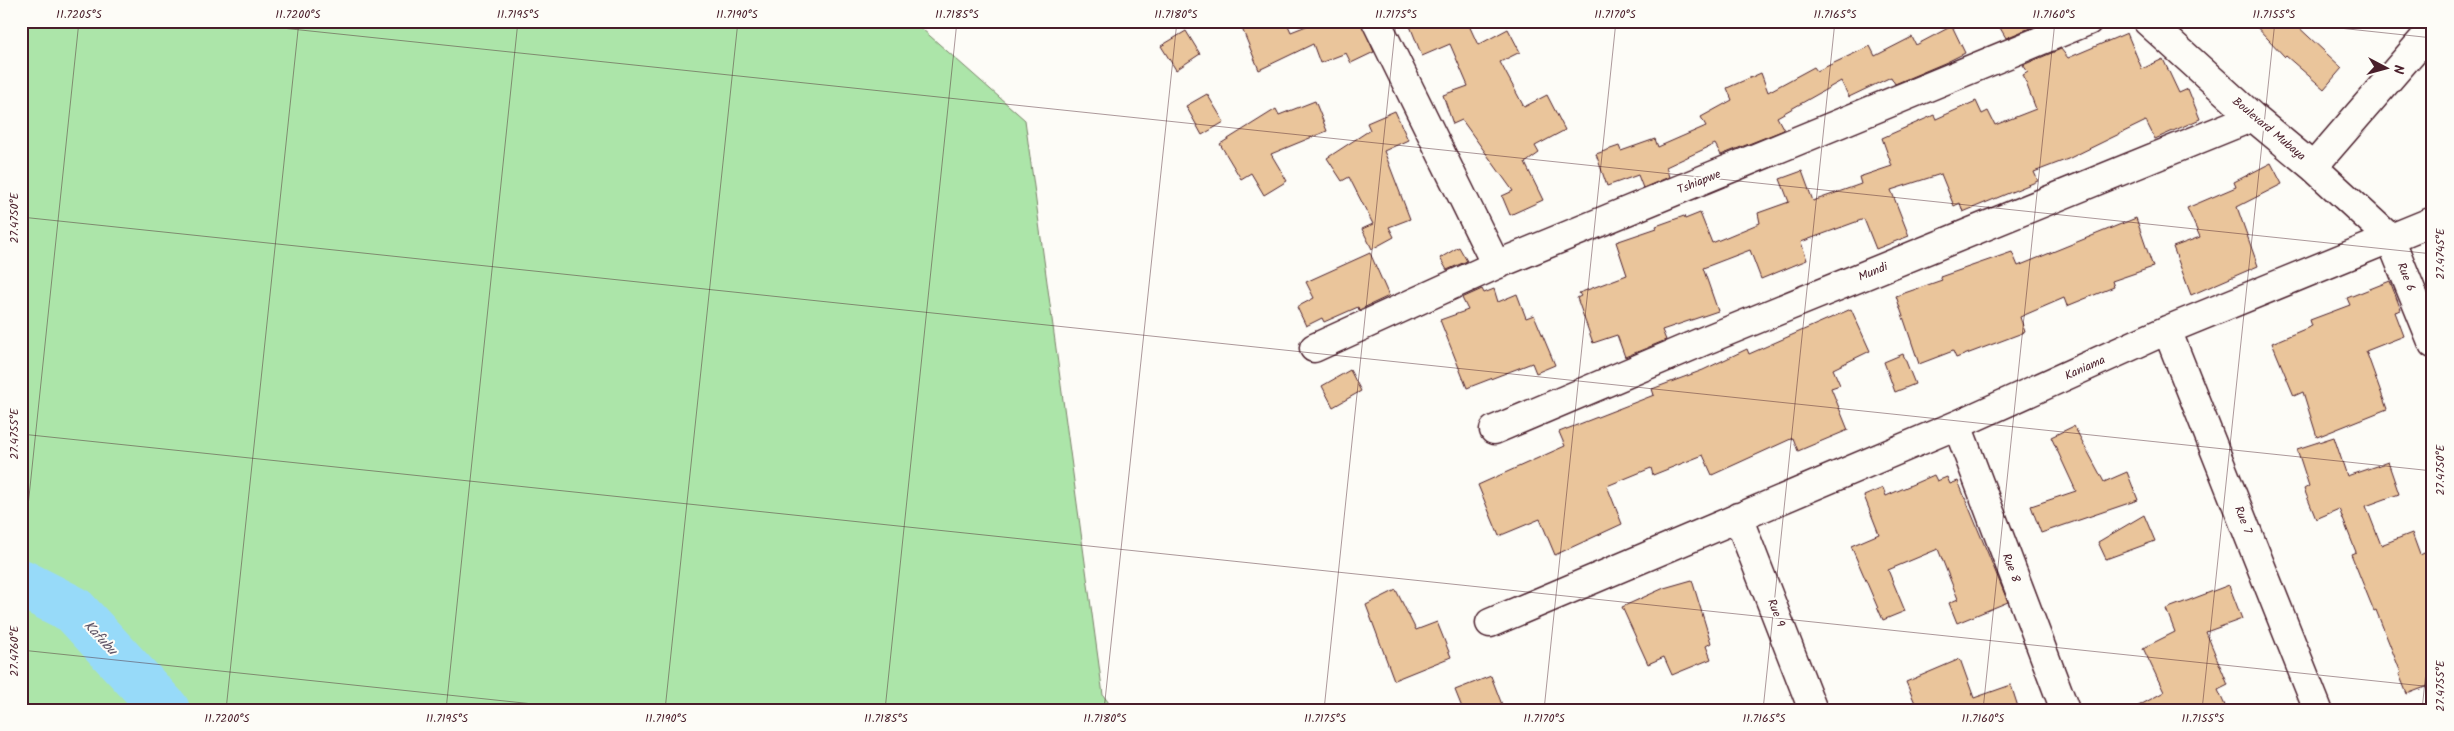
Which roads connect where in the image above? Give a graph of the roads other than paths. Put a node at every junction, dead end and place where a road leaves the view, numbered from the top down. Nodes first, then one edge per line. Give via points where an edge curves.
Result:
1 (1376, 21) edge
2 (2088, 21) edge
3 (2148, 21) edge
4 (2433, 28) edge
5 (2253, 117) junction
6 (2313, 166) junction
7 (2433, 221) edge
8 (2390, 238) junction
9 (1496, 265) junction
10 (2167, 330) junction
11 (2433, 344) edge
12 (1314, 348) dead end
13 (1957, 426) junction
14 (1494, 430) dead end
15 (1738, 517) junction
16 (1490, 623) dead end
17 (1813, 710) edge
18 (2065, 710) edge
19 (2318, 710) edge

1 - 9 street
2 - 9 street, Tshiapwe
3 - 5 street, Boulevard Mubaya
4 - 6 street
5 - 6 street, Boulevard Mubaya
5 - 14 street, Mundi
6 - 8 street, Boulevard Mubaya
7 - 8 street, Kaniama
8 - 10 street, Kaniama
8 - 11 street, Rue 6
9 - 12 street, Tshiapwe
10 - 13 street, Kaniama
10 - 19 street, Rue 7
13 - 15 street, Kaniama
13 - 18 street, Rue 8
15 - 16 street, Kaniama
15 - 17 street, Rue 9

